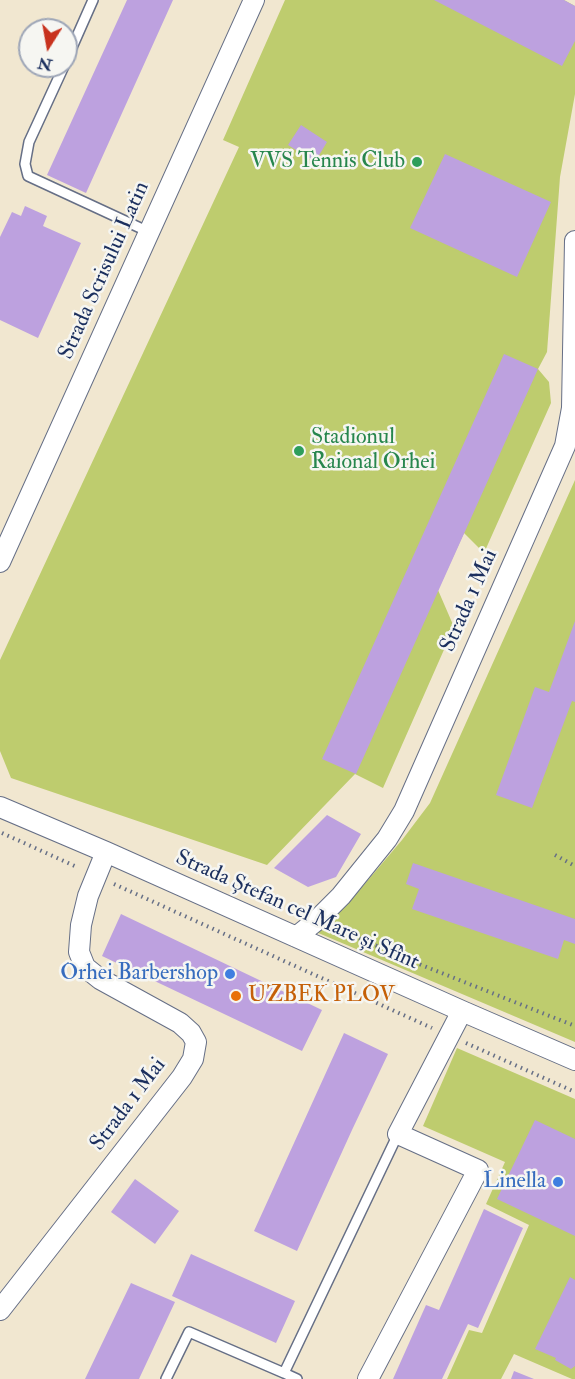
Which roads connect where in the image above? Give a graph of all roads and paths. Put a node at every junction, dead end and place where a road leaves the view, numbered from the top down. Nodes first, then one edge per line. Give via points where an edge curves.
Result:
1 (93, 0) edge
2 (254, 0) edge
3 (78, 34) edge
4 (58, 78) edge
5 (149, 232) junction
6 (575, 241) edge
7 (0, 562) edge
8 (0, 807) edge
9 (0, 833) edge
10 (106, 852) junction
11 (555, 855) dead end
12 (575, 866) edge
13 (96, 876) junction
14 (296, 937) junction
15 (462, 1011) junction
16 (449, 1035) junction
17 (575, 1060) edge
18 (575, 1092) edge
19 (398, 1134) junction
20 (0, 1310) edge
21 (284, 1373) junction
22 (166, 1379) edge
23 (297, 1379) edge
24 (368, 1379) edge

1 - 3 lane
2 - 5 street, Strada Scrisului Latin
4 - 5 lane via 29,142 25,164 28,176
5 - 7 street, Strada Scrisului Latin
6 - 14 street, Strada 1 Mai via 572,408 565,446 404,811 387,839 341,896
8 - 10 street, Strada Ștefan cel Mare și Sfînt
9 - 13 path
10 - 13 street, Strada 1 Mai
10 - 14 street, Strada Ștefan cel Mare și Sfînt
11 - 12 path
13 - 16 path
13 - 20 street, Strada 1 Mai via 81,925 79,952 85,967 180,1023 196,1042 193,1059
14 - 15 street, Strada Ștefan cel Mare și Sfînt
15 - 16 street
15 - 17 street, Strada Ștefan cel Mare și Sfînt
16 - 18 path
16 - 19 street
19 - 21 lane
19 - 24 street via 478,1170
21 - 22 lane via 189,1332
21 - 23 lane

